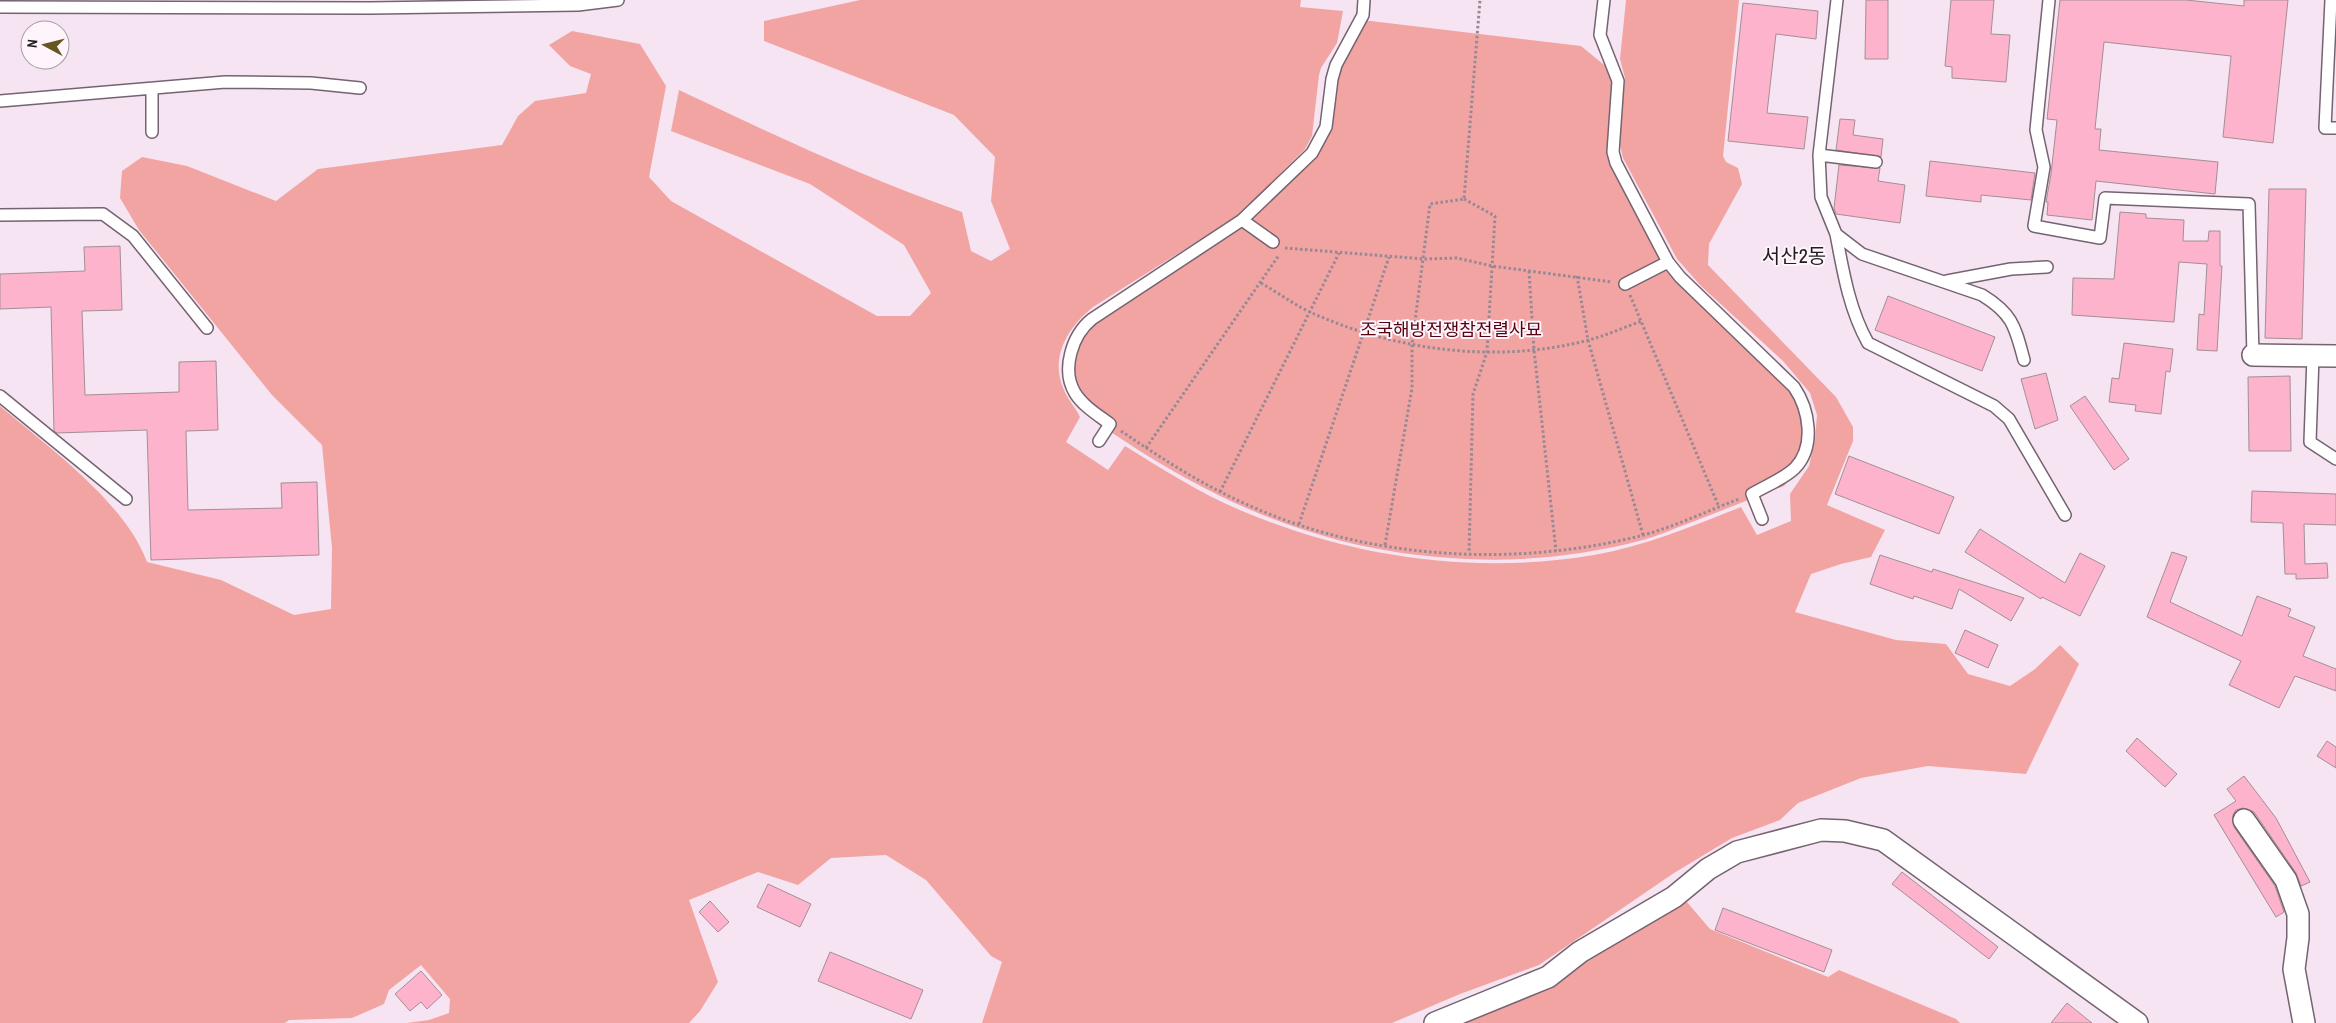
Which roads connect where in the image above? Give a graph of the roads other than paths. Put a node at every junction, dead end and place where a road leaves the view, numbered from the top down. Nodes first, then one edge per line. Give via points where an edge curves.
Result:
1 (618, 0) edge
2 (1364, 0) edge
3 (1604, 0) edge
4 (1837, 0) edge
5 (2049, 0) edge
6 (2332, 0) edge
7 (577, 3) edge
8 (0, 7) edge
9 (152, 88) junction
10 (360, 88) dead end
11 (0, 101) edge
12 (2336, 128) edge
13 (152, 132) dead end
14 (1819, 155) junction
15 (1876, 162) dead end
16 (0, 215) edge
17 (1242, 220) junction
18 (1836, 234) junction
19 (1273, 242) road end
20 (1668, 262) junction
21 (2047, 267) dead end
22 (1945, 281) junction
23 (1625, 284) road end
24 (208, 328) dead end
25 (2253, 355) joint
26 (2314, 356) junction
27 (2336, 356) edge
28 (2024, 360) dead end
29 (0, 396) edge
30 (1099, 441) dead end
31 (2336, 459) edge
32 (126, 498) dead end
33 (2065, 515) dead end
34 (1762, 519) dead end
35 (2244, 820) dead end
36 (1435, 1023) edge
37 (2137, 1023) edge
38 (2304, 1023) edge

1 - 7 lane
2 - 17 lane via 1363,15 1336,65 1326,127 1321,139 1312,153
3 - 20 lane via 1600,35 1618,81 1613,152
4 - 14 lane
5 - 25 lane via 2036,130 2044,168 2034,226 2100,238 2105,198 2249,204
6 - 12 lane via 2325,128
7 - 8 lane via 370,8
9 - 10 lane via 225,82 311,83
9 - 11 lane
9 - 13 lane
14 - 15 lane
14 - 18 lane via 1821,197
16 - 24 lane via 104,214 132,236
17 - 19 lane
17 - 30 lane via 1092,319 1080,331 1070,358 1070,382 1086,406 1110,424
18 - 22 lane via 1862,254
18 - 33 lane via 1845,282 1868,343 1994,406 2009,419
20 - 23 lane
20 - 34 lane via 1783,375 1801,398 1808,431 1804,455 1795,468 1752,494
21 - 22 lane via 2010,269
22 - 28 lane via 1999,305 2015,325
25 - 26 street
26 - 27 street
26 - 31 lane via 2310,442
29 - 32 lane
35 - 38 street via 2286,880 2298,914 2294,969
36 - 37 street via 1548,977 1580,952 1674,897 1708,869 1737,852 1821,830 1845,831 1883,840

